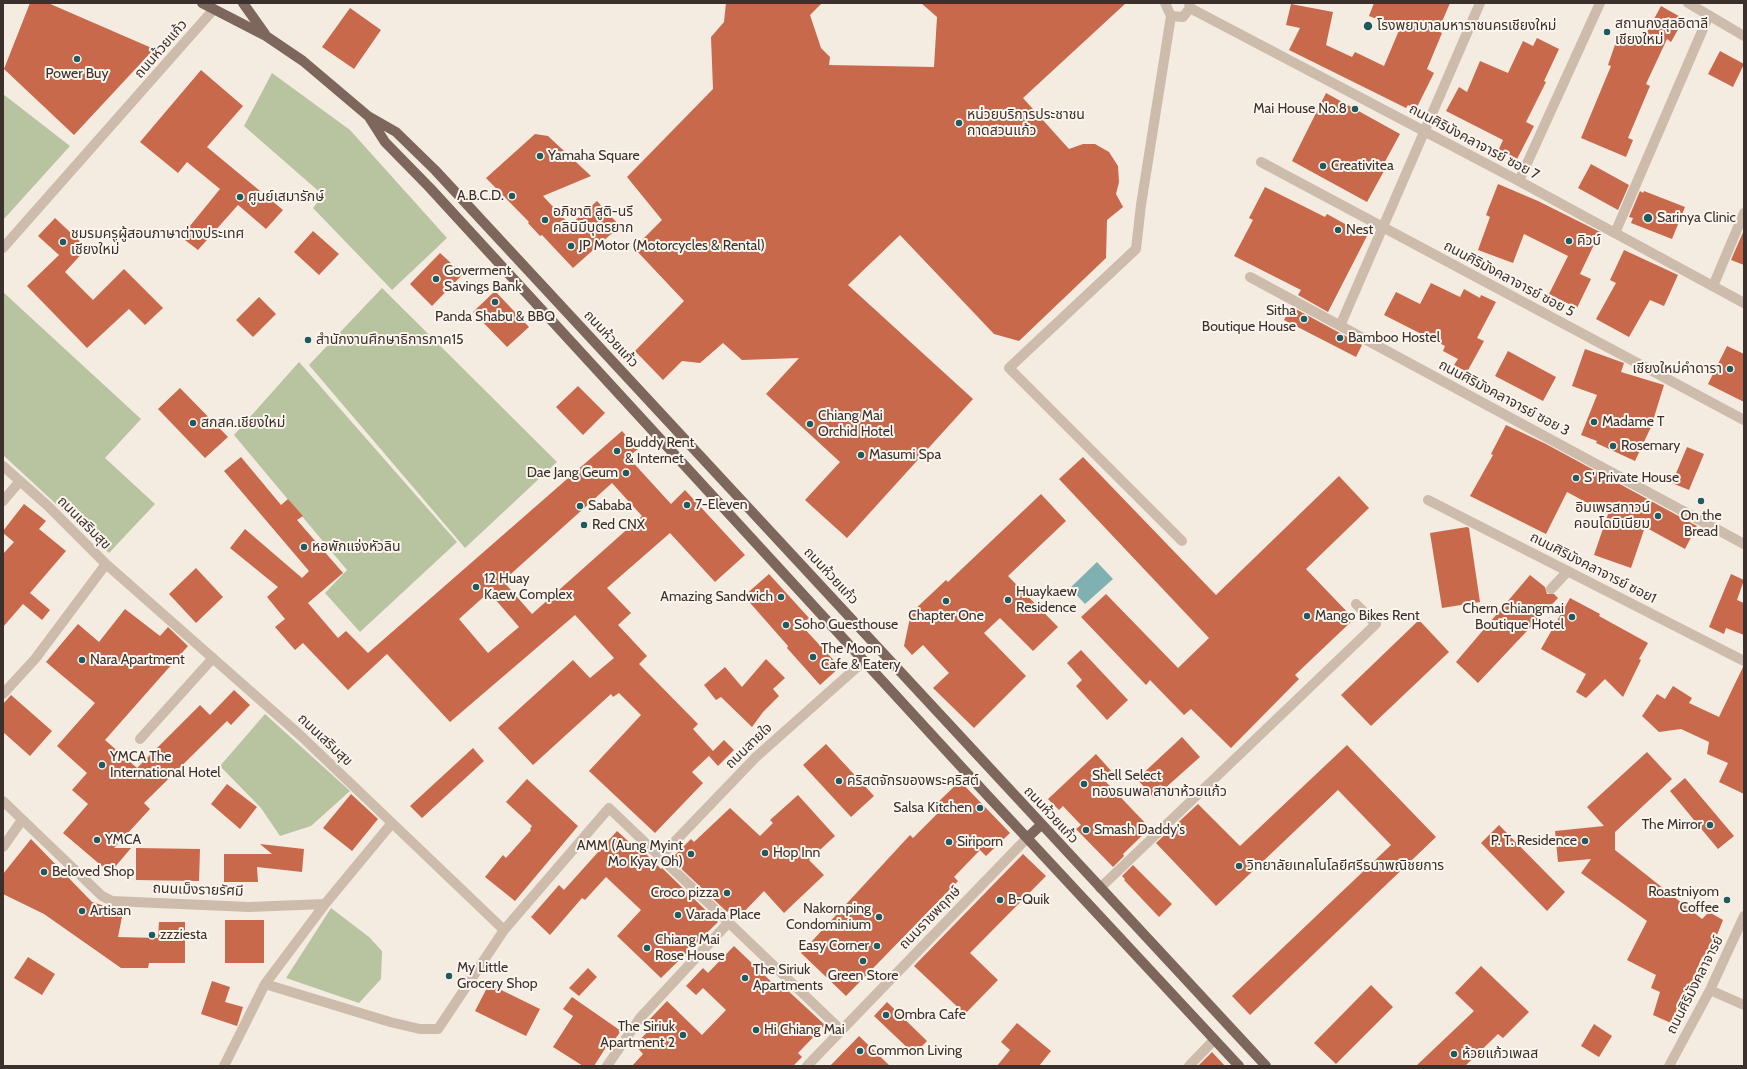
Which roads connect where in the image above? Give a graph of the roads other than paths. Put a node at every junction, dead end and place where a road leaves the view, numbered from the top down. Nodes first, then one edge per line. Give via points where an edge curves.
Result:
1 (202, 3) edge
2 (243, 3) edge
3 (1165, 3) edge
4 (1480, 3) edge
5 (1600, 3) edge
6 (1688, 3) edge
7 (1190, 5) edge
8 (216, 6) edge
9 (1171, 16) junction
10 (1709, 16) junction
11 (266, 36) junction
12 (1744, 36) edge
13 (368, 116) junction
14 (1424, 131) junction
15 (1261, 162) dead end
16 (1519, 181) junction
17 (1744, 213) edge
18 (1383, 227) junction
19 (1615, 233) junction
20 (3, 248) edge
21 (1250, 277) dead end
22 (1713, 286) junction
23 (1744, 303) edge
24 (1340, 326) junction
25 (1744, 420) edge
26 (3, 466) edge
27 (20, 481) junction
28 (1428, 500) dead end
29 (3, 501) edge
30 (1182, 541) dead end
31 (1744, 544) edge
32 (106, 564) junction
33 (1568, 571) junction
34 (1551, 589) dead end
35 (1356, 604) dead end
36 (213, 658) junction
37 (864, 661) junction
38 (1744, 661) edge
39 (3, 694) edge
40 (140, 739) dead end
41 (3, 801) edge
42 (22, 820) junction
43 (392, 822) junction
44 (1041, 825) junction
45 (1027, 838) junction
46 (3, 848) edge
47 (660, 857) junction
48 (1100, 888) junction
49 (325, 904) junction
50 (1744, 916) edge
51 (729, 922) junction
52 (504, 930) junction
53 (265, 984) junction
54 (1710, 990) junction
55 (1744, 1005) edge
56 (841, 1030) junction
57 (1214, 1040) junction
58 (224, 1066) edge
59 (607, 1066) edge
60 (807, 1066) edge
61 (1189, 1066) edge
62 (1239, 1066) edge
63 (1266, 1066) edge
64 (1669, 1066) edge

1 - 8 main road
2 - 11 main road
3 - 9 street
4 - 14 street
5 - 16 street
6 - 10 street
7 - 9 street via 1183,17
7 - 14 street, ถนนศิริมังคลาจารย์ ซอย 7
8 - 11 main road, ถนนห้วยแก้ว
8 - 20 street, ถนนห้วยแก้ว
9 - 30 street via 1136,249 1009,368
10 - 12 street
10 - 19 street
11 - 13 main road, ถนนห้วยแก้ว via 303,61
13 - 37 main road, ถนนห้วยแก้ว via 385,142
13 - 44 main road, ถนนห้วยแก้ว via 396,132 435,170
14 - 16 street, ถนนศิริมังคลาจารย์ ซอย 7
14 - 18 street
15 - 18 street, ถนนศิริมังคลาจารย์ ซอย 5
16 - 19 street, ถนนศิริมังคลาจารย์ ซอย 7
17 - 22 street
18 - 24 street
18 - 25 street, ถนนศิริมังคลาจารย์ ซอย 5
19 - 22 street, ถนนศิริมังคลาจารย์ ซอย 7
21 - 24 street, ถนนศิริมังคลาจารย์ ซอย 3
22 - 23 street, ถนนศิริมังคลาจารย์ ซอย 7
24 - 31 street, ถนนศิริมังคลาจารย์ ซอย 3
26 - 27 street, ถนนเสริมสุข
27 - 29 street
27 - 32 street, ถนนเสริมสุข
28 - 33 street, ถนนศิริมังคลาจารย์ ซอย1
32 - 36 street, ถนนเสริมสุข
32 - 39 street via 35,659
33 - 34 street
33 - 38 street, ถนนศิริมังคลาจารย์ ซอย1
35 - 48 street via 1376,624
36 - 40 street
36 - 43 street, ถนนเสริมสุข
37 - 45 main road, ถนนห้วยแก้ว
37 - 47 street, ถนนสายใจ via 756,757
41 - 42 street, ถนนเม็งรายรัศมี
42 - 46 street
42 - 49 street, ถนนเม็งรายรัศมี via 102,896 112,901 249,907
43 - 49 street
43 - 52 street, ถนนเสริมสุข
44 - 45 main road, ถนนราชพฤกษ์
44 - 48 main road, ถนนห้วยแก้ว
45 - 56 street, ถนนราชพฤกษ์
45 - 57 main road, ถนนห้วยแก้ว
47 - 51 street
47 - 52 street via 610,808
48 - 63 main road, ถนนห้วยแก้ว
49 - 53 street
50 - 54 street, ถนนศิริมังคลาจารย์
51 - 56 street
51 - 59 street via 640,1018
52 - 53 street via 438,1029 420,1029 390,1022
53 - 58 street
54 - 55 street
54 - 64 street, ถนนศิริมังคลาจารย์
56 - 60 street, ถนนราชพฤกษ์
57 - 61 street
57 - 62 main road, ถนนห้วยแก้ว

